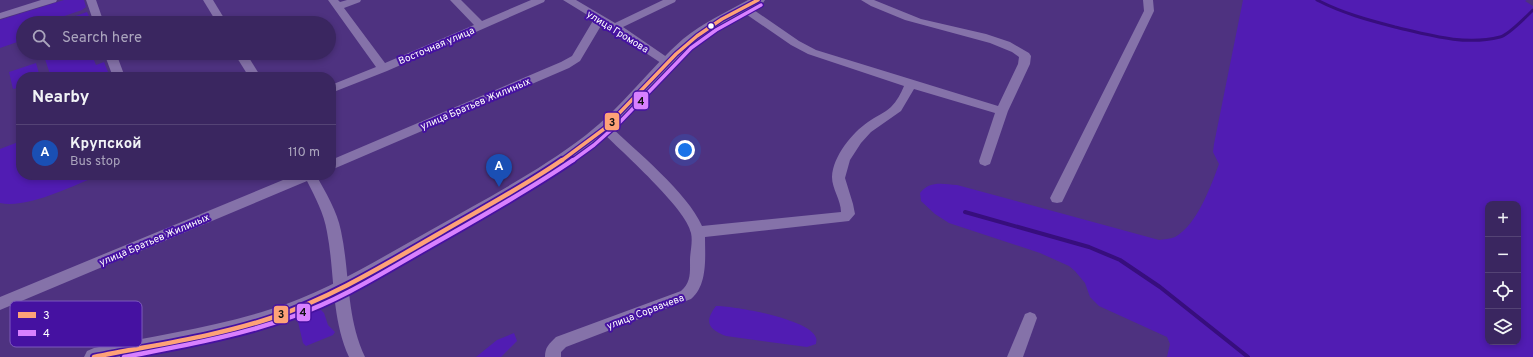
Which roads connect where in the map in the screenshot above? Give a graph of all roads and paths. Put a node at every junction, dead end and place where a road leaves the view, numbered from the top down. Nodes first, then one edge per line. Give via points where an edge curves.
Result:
1 (52, 0) edge
2 (91, 0) edge
3 (208, 0) edge
4 (356, 0) edge
5 (455, 0) edge
6 (540, 0) edge
7 (568, 0) edge
8 (671, 0) edge
9 (866, 0) edge
10 (1148, 0) edge
11 (335, 3) edge
12 (751, 4) edge
13 (0, 16) edge
14 (97, 16) edge
15 (218, 16) edge
16 (599, 19) junction
17 (481, 26) junction
18 (615, 27) junction
19 (113, 60) edge
20 (244, 60) edge
21 (668, 62) junction
22 (383, 68) junction
23 (117, 72) edge
24 (252, 72) edge
25 (911, 84) junction
26 (336, 87) edge
27 (1002, 111) junction
28 (605, 128) junction
29 (985, 161) dead end
30 (336, 163) edge
31 (297, 180) edge
32 (312, 180) edge
33 (1057, 198) dead end
34 (698, 232) junction
35 (342, 288) junction
36 (0, 304) edge
37 (1030, 318) dead end
38 (140, 347) edge
39 (142, 347) edge
40 (94, 357) edge
41 (357, 357) edge
42 (553, 357) edge
43 (1015, 357) edge

1 - 13 street
2 - 14 street
3 - 15 street
4 - 11 street
5 - 17 street
6 - 17 street, Восточная улица
7 - 16 street, улица Громова
8 - 18 street
9 - 27 street via 911,19 1000,42 1017,49 1025,56 1024,64
10 - 33 street via 1149,11
11 - 22 street
12 - 21 street via 700,33
12 - 25 street via 796,43 812,52
16 - 18 street, улица Громова
16 - 30 street, улица Братьев Жилиных via 576,58 565,65
17 - 22 street, Восточная улица
18 - 21 street, улица Громова
19 - 23 street
20 - 24 street
21 - 28 street
22 - 26 street, Восточная улица
25 - 27 street
25 - 34 street via 898,107 865,130 842,162 838,174 840,188 849,207 848,214 844,217
27 - 29 street
28 - 34 street via 677,200
28 - 35 street via 576,151 527,182
31 - 36 street, улица Братьев Жилиных
32 - 35 street via 324,200 334,231
34 - 42 street, улица Сорвачева via 697,277 694,289 676,300 561,342 553,350
35 - 39 street via 292,310 252,323
35 - 41 street via 346,321 353,351
37 - 43 street
38 - 40 street

